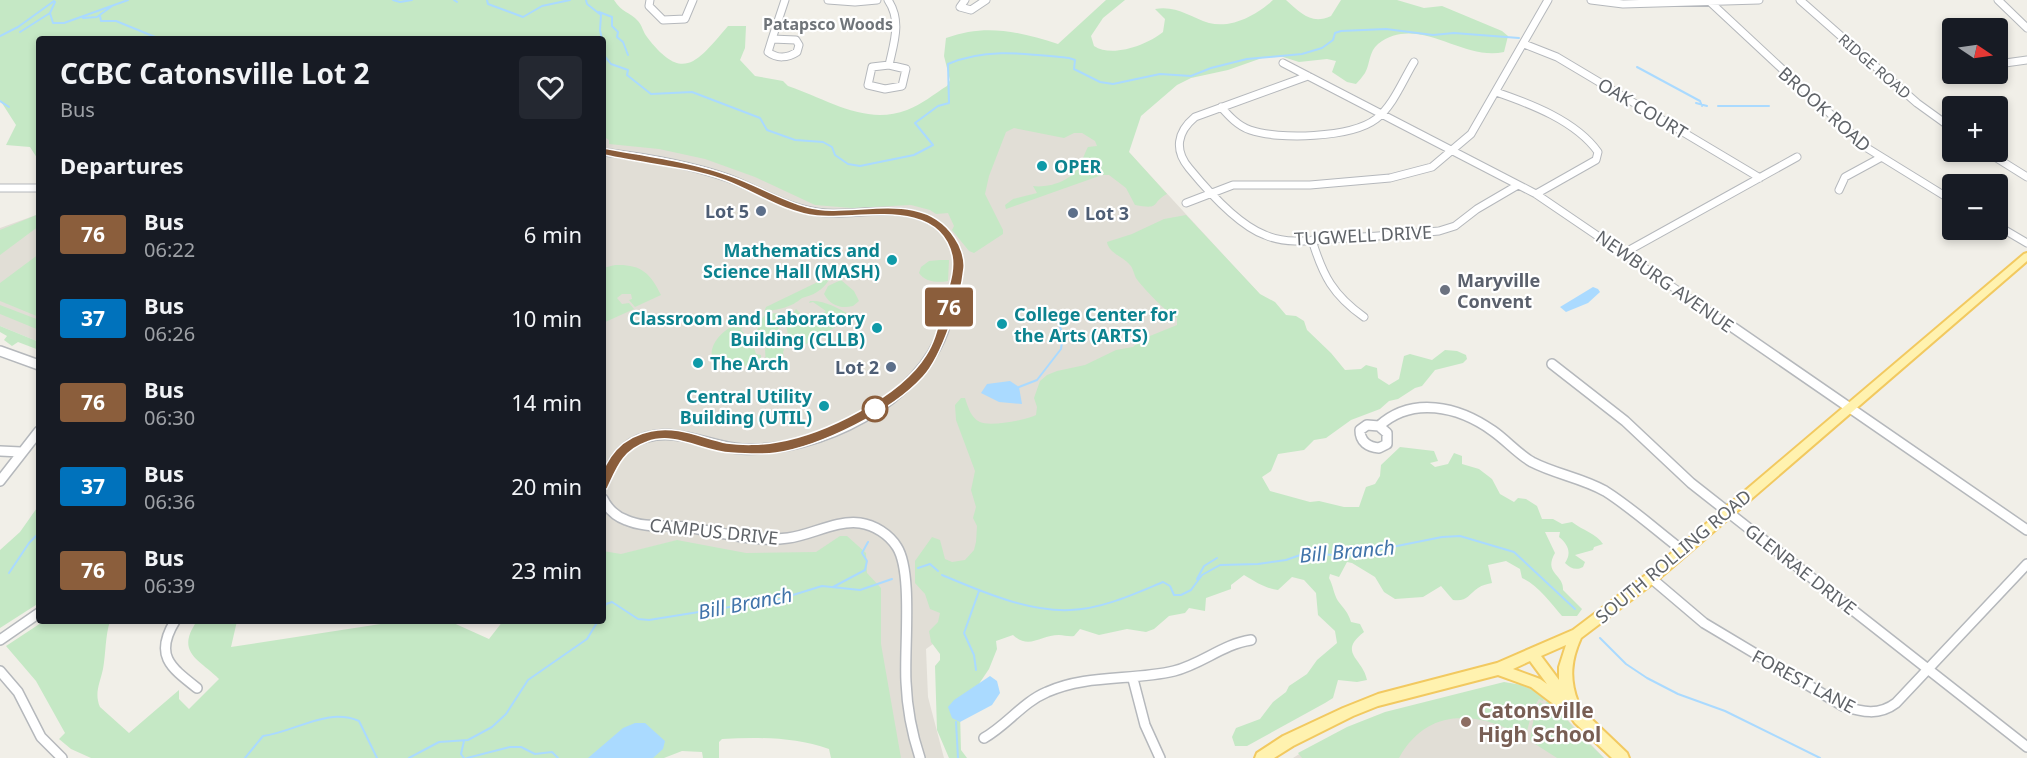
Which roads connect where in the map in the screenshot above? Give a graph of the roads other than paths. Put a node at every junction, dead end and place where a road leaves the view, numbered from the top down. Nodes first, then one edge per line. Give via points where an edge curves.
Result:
1 (650, 0) edge
2 (693, 0) edge
3 (785, 0) edge
4 (828, 0) edge
5 (877, 0) edge
6 (888, 0) edge
7 (965, 0) edge
8 (986, 0) edge
9 (1548, 0) edge
10 (1591, 0) edge
11 (1759, 0) edge
12 (1800, 0) edge
13 (1998, 0) edge
14 (1709, 1) edge
15 (1658, 2) edge
16 (2027, 28) edge
17 (771, 39) junction
18 (1524, 44) junction
19 (2027, 60) edge
20 (1414, 62) dead end
21 (1283, 63) dead end
22 (2008, 63) edge
23 (889, 65) junction
24 (1308, 76) junction
25 (1496, 92) junction
26 (1221, 107) junction
27 (1380, 114) junction
28 (1942, 121) edge
29 (1453, 152) junction
30 (606, 153) edge
31 (1797, 157) dead end
32 (1880, 158) junction
33 (2003, 162) edge
34 (2027, 177) edge
35 (1760, 178) junction
36 (1518, 185) junction
37 (0, 188) edge
38 (36, 188) edge
39 (1839, 190) dead end
40 (1212, 191) junction
41 (1536, 195) junction
42 (1942, 195) edge
43 (1186, 203) dead end
44 (2008, 232) edge
45 (1312, 240) junction
46 (2027, 243) edge
47 (1624, 253) junction
48 (2027, 256) edge
49 (1365, 317) dead end
50 (0, 351) edge
51 (36, 364) edge
52 (1552, 364) dead end
53 (1850, 408) junction
54 (1379, 426) dead end
55 (36, 434) edge
56 (0, 451) edge
57 (21, 452) junction
58 (611, 463) junction
59 (606, 469) edge
60 (606, 477) edge
61 (0, 481) edge
62 (606, 505) edge
63 (1728, 512) junction
64 (606, 513) edge
65 (619, 517) junction
66 (2027, 530) edge
67 (1682, 550) junction
68 (2027, 564) edge
69 (1651, 578) junction
70 (36, 615) edge
71 (173, 624) edge
72 (1577, 634) junction
73 (0, 640) edge
74 (1251, 640) dead end
75 (1533, 656) junction
76 (1927, 668) junction
77 (1498, 669) junction
78 (0, 671) edge
79 (1133, 678) junction
80 (197, 688) dead end
81 (1580, 718) junction
82 (984, 738) dead end
83 (2027, 747) edge
84 (62, 758) edge
85 (920, 758) edge
86 (1160, 758) edge
87 (1262, 758) edge
88 (1622, 758) edge

1 - 2 street via 649,6 663,20 676,21 685,19
3 - 17 street
4 - 5 street
6 - 23 street via 896,9 897,21
7 - 8 street via 960,7 970,11
9 - 18 street
10 - 15 street via 1613,4
11 - 14 street
12 - 28 street, RIDGE ROAD
13 - 16 street
14 - 15 street
14 - 32 street, BROOK ROAD
17 - 17 street via 796,40 797,52 789,56 771,55
18 - 25 street
18 - 35 street, OAK COURT via 1557,57
19 - 22 street
20 - 27 street
21 - 24 street, NEWBURG AVENUE
23 - 23 street via 872,67 868,85 902,86 906,69
24 - 26 street, TUGWELL DRIVE
24 - 27 street, NEWBURG AVENUE
25 - 29 street via 1471,134
25 - 41 street via 1530,104 1597,148 1596,160
26 - 27 street via 1241,126 1267,134 1351,130 1370,123
26 - 40 street, TUGWELL DRIVE via 1190,120 1178,138 1182,158
27 - 29 street, NEWBURG AVENUE
29 - 36 street, NEWBURG AVENUE
29 - 40 street via 1432,167 1408,176 1310,185 1242,184
30 - 58 street via 697,169 806,211 880,210 914,214 946,232 959,266 940,340 931,358 919,374 865,415 807,440 760,450 728,448 675,434 653,435 625,447
31 - 35 street
32 - 39 street via 1845,177
32 - 42 street, BROOK ROAD
33 - 34 street
35 - 47 street
36 - 41 street, NEWBURG AVENUE
36 - 45 street, TUGWELL DRIVE via 1449,229
37 - 38 street
40 - 43 street
40 - 45 street, TUGWELL DRIVE via 1257,232 1277,239
41 - 47 street, NEWBURG AVENUE
44 - 46 street
45 - 49 street via 1331,289
47 - 53 street, NEWBURG AVENUE
48 - 53 main road, SOUTH ROLLING ROAD
50 - 51 street
52 - 63 street, GLENRAE DRIVE via 1625,421
53 - 63 main road, SOUTH ROLLING ROAD
53 - 66 street, NEWBURG AVENUE
54 - 67 street via 1394,413 1417,407 1461,413 1489,428 1534,462 1606,492
55 - 57 street
56 - 57 street
57 - 61 street
58 - 59 street
58 - 60 street
62 - 65 street
63 - 67 main road, SOUTH ROLLING ROAD
63 - 76 street, GLENRAE DRIVE
64 - 65 street, CAMPUS DRIVE
65 - 85 street, CAMPUS DRIVE via 637,523 769,539 790,538 850,522 871,525 888,535 899,548 905,566 906,684
67 - 69 main road, SOUTH ROLLING ROAD
68 - 76 street, FOREST LANE
69 - 72 main road, SOUTH ROLLING ROAD
69 - 76 street, FOREST LANE via 1713,629 1855,711 1887,710
70 - 73 street
71 - 80 street via 166,637 166,659
72 - 75 main road, SOUTH ROLLING ROAD
72 - 81 main road via 1564,670 1568,694
74 - 79 street via 1234,643 1182,669
75 - 77 main road, SOUTH ROLLING ROAD
75 - 81 main road
76 - 83 street, GLENRAE DRIVE
77 - 81 main road via 1546,690
77 - 87 main road, SOUTH ROLLING ROAD via 1368,704 1313,728
78 - 84 street via 18,692 41,737
79 - 82 street via 1059,687 1030,702 1004,727
79 - 86 street via 1145,725
81 - 88 main road

